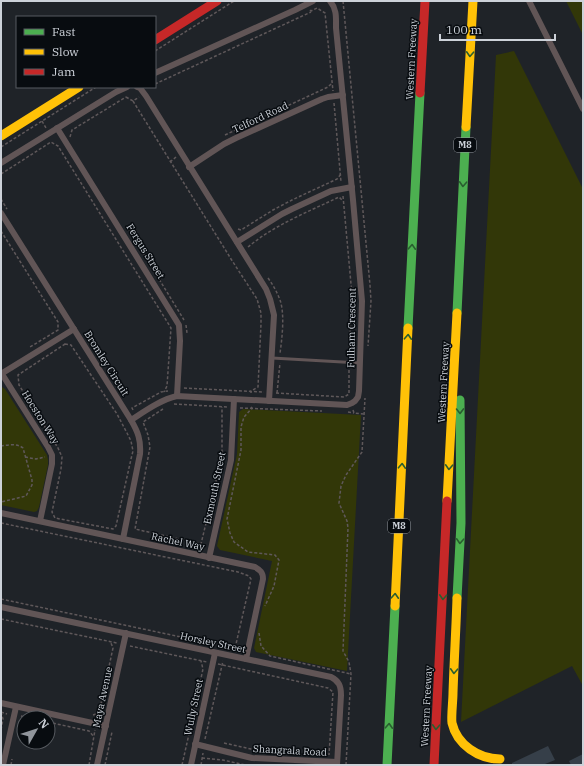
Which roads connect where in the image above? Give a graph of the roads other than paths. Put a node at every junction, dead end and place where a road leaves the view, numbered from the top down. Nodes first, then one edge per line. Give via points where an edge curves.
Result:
1 (217, 1) edge
2 (330, 1) edge
3 (419, 1) edge
4 (425, 1) edge
5 (473, 1) edge
6 (529, 1) edge
7 (310, 3) edge
8 (156, 39) edge
9 (156, 74) edge
10 (77, 88) edge
11 (124, 88) edge
12 (140, 89) edge
13 (343, 95) junction
14 (419, 104) junction
15 (583, 109) edge
16 (57, 128) junction
17 (1, 136) edge
18 (1, 164) edge
19 (189, 167) junction
20 (352, 187) junction
21 (1, 213) edge
22 (237, 242) junction
23 (458, 288) junction
24 (74, 329) junction
25 (272, 358) junction
26 (360, 363) junction
27 (2, 374) edge
28 (177, 396) junction
29 (234, 399) junction
30 (269, 401) junction
31 (131, 420) junction
32 (1, 513) edge
33 (40, 521) junction
34 (123, 539) junction
35 (209, 558) junction
36 (1, 607) edge
37 (126, 633) junction
38 (215, 653) junction
39 (246, 659) junction
40 (1, 704) edge
41 (16, 707) junction
42 (106, 726) junction
43 (195, 744) junction
44 (500, 759) dead end
45 (337, 764) edge
46 (3, 765) edge
47 (97, 765) edge
48 (191, 765) edge
49 (387, 765) edge
50 (434, 765) edge

1 - 8 main road
2 - 13 street, Fulham Crescent via 336,13
3 - 14 main road
4 - 14 main road, Western Freeway / M8
5 -> 23 main road, Western Freeway / M8
6 - 15 street
7 - 9 street
10 - 17 main road
11 - 16 street
12 - 19 street
13 - 19 street, Telford Road via 322,99 230,141
13 - 20 street, Fulham Crescent
49 -> 14 main road, Western Freeway / M8
16 - 18 street
16 - 28 street, Fergus Street via 179,324
19 - 22 street
20 - 22 street via 332,191 287,212
20 - 26 street, Fulham Crescent via 362,293
21 - 24 street, Bromley Circuit
22 - 25 street via 266,288 273,307
23 -> 44 main road via 461,523 452,723 460,740 473,752
23 -> 50 main road, Western Freeway / M8
24 - 27 street
24 - 31 street, Bromley Circuit
25 - 26 lane
25 - 30 street
26 - 30 street, Fulham Crescent via 358,397 352,404
27 - 33 street, Hocston Way via 52,455
28 - 29 street
28 - 31 street via 160,402
29 - 30 street
29 - 35 street, Exmouth Street via 231,460
31 - 34 street, Bromley Circuit via 137,430 141,446
32 - 33 street, Rachel Way
33 - 34 street, Rachel Way
34 - 35 street, Rachel Way
35 - 39 street, Rachel Way via 255,567 263,574
36 - 37 street, Horsley Street
37 - 38 street, Horsley Street
37 - 42 street, Maya Avenue
38 - 39 street, Horsley Street
38 - 43 street, Wully Street
39 - 45 street, Horsley Street via 331,677 339,683 341,695
40 - 41 street
41 - 42 street
41 - 46 street
42 - 47 street, Maya Avenue
43 - 45 street, Shangrala Road via 252,758
43 - 48 street, Wully Street

